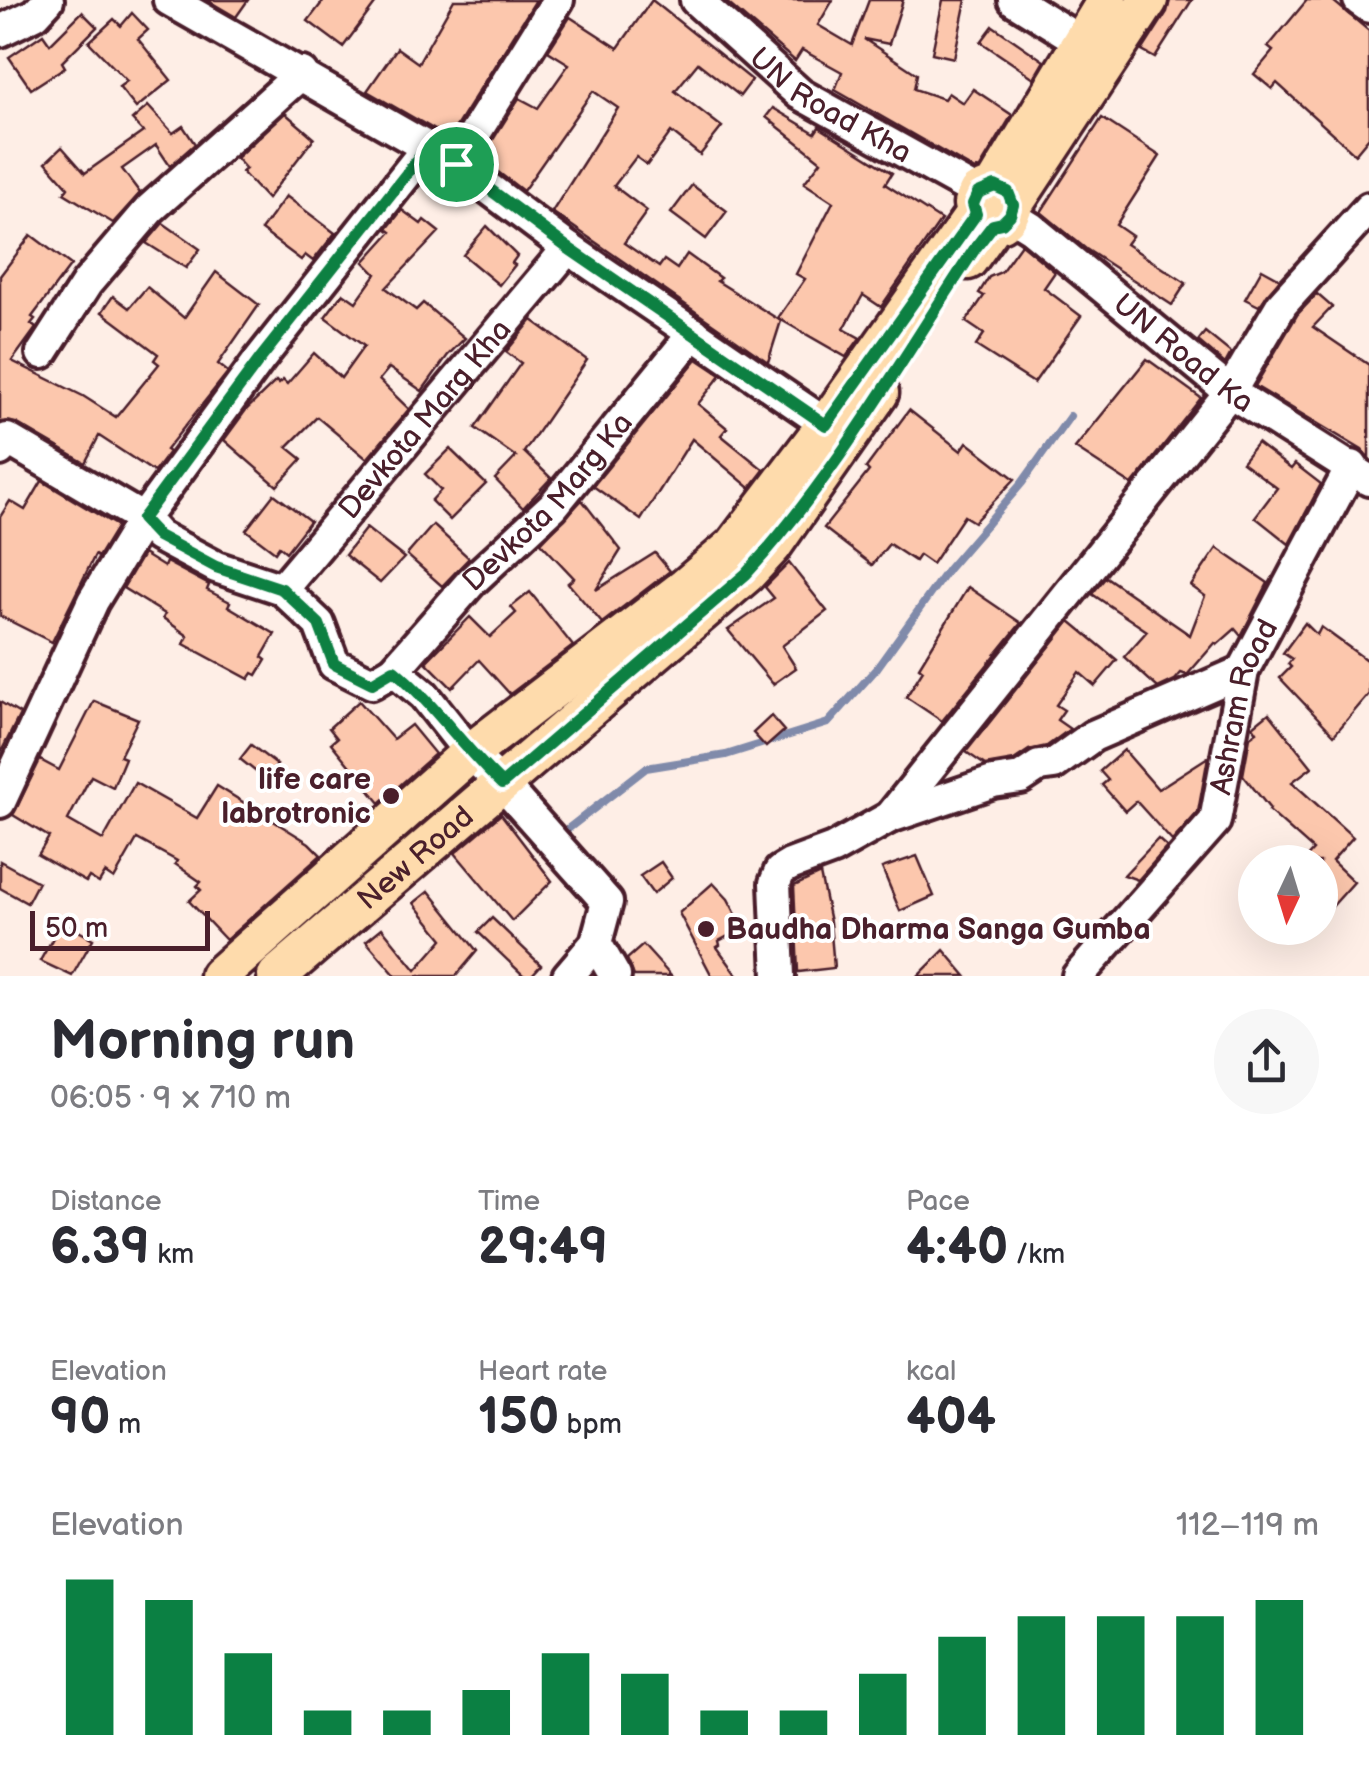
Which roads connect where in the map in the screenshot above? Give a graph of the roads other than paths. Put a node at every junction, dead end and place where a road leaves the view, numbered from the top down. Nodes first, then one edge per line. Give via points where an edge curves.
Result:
1 (48, 0) edge
2 (169, 0) edge
3 (558, 0) edge
4 (696, 0) edge
5 (1014, 0) edge
6 (1107, 0) edge
7 (1148, 0) edge
8 (1358, 0) edge
9 (1369, 8) edge
10 (0, 30) edge
11 (1080, 41) junction
12 (302, 73) junction
13 (427, 148) junction
14 (456, 164) junction
15 (994, 206) junction
16 (1369, 208) edge
17 (568, 248) junction
18 (694, 332) junction
19 (42, 353) dead end
20 (1230, 392) junction
21 (838, 432) junction
22 (0, 450) edge
23 (1360, 473) edge
24 (142, 519) junction
25 (282, 589) junction
26 (394, 670) junction
27 (1243, 671) junction
28 (470, 754) junction
29 (502, 784) junction
30 (0, 802) edge
31 (890, 818) junction
32 (596, 943) junction
33 (219, 976) edge
34 (278, 976) edge
35 (568, 976) edge
36 (615, 976) edge
37 (779, 976) edge
38 (1078, 976) edge

1 - 10 street
2 - 12 street
3 - 14 street
4 - 15 street, UN Road Kha via 800,94
5 - 11 street
6 - 11 main road
7 - 15 main road
8 - 9 street
11 - 15 main road
12 - 13 street
12 - 19 street via 150,209 87,282
13 - 14 street
13 - 24 street
14 - 17 street
15 - 20 street, UN Road Ka via 1031,228
15 - 21 main road
16 - 20 street via 1282,304
17 - 18 street
17 - 25 street, Devkota Marg Kha
18 - 21 street
18 - 26 street, Devkota Marg Ka via 553,506 472,581
20 - 23 street, UN Road Ka
20 - 31 street
21 - 28 main road via 734,546
21 - 29 main road, New Road via 772,546 746,574
22 - 24 street via 7,439
23 - 27 street, Ashram Road
24 - 25 street via 158,536 216,567
24 - 30 street via 92,601
25 - 26 street via 319,624 334,664 372,683
26 - 28 street via 424,695
27 - 31 street via 1107,729 1021,778
27 - 38 street, Ashram Road via 1215,822
28 - 29 street
28 - 33 main road
29 - 32 street via 607,902
29 - 34 main road, New Road
31 - 37 street via 780,872 774,884
32 - 35 street
32 - 36 street

